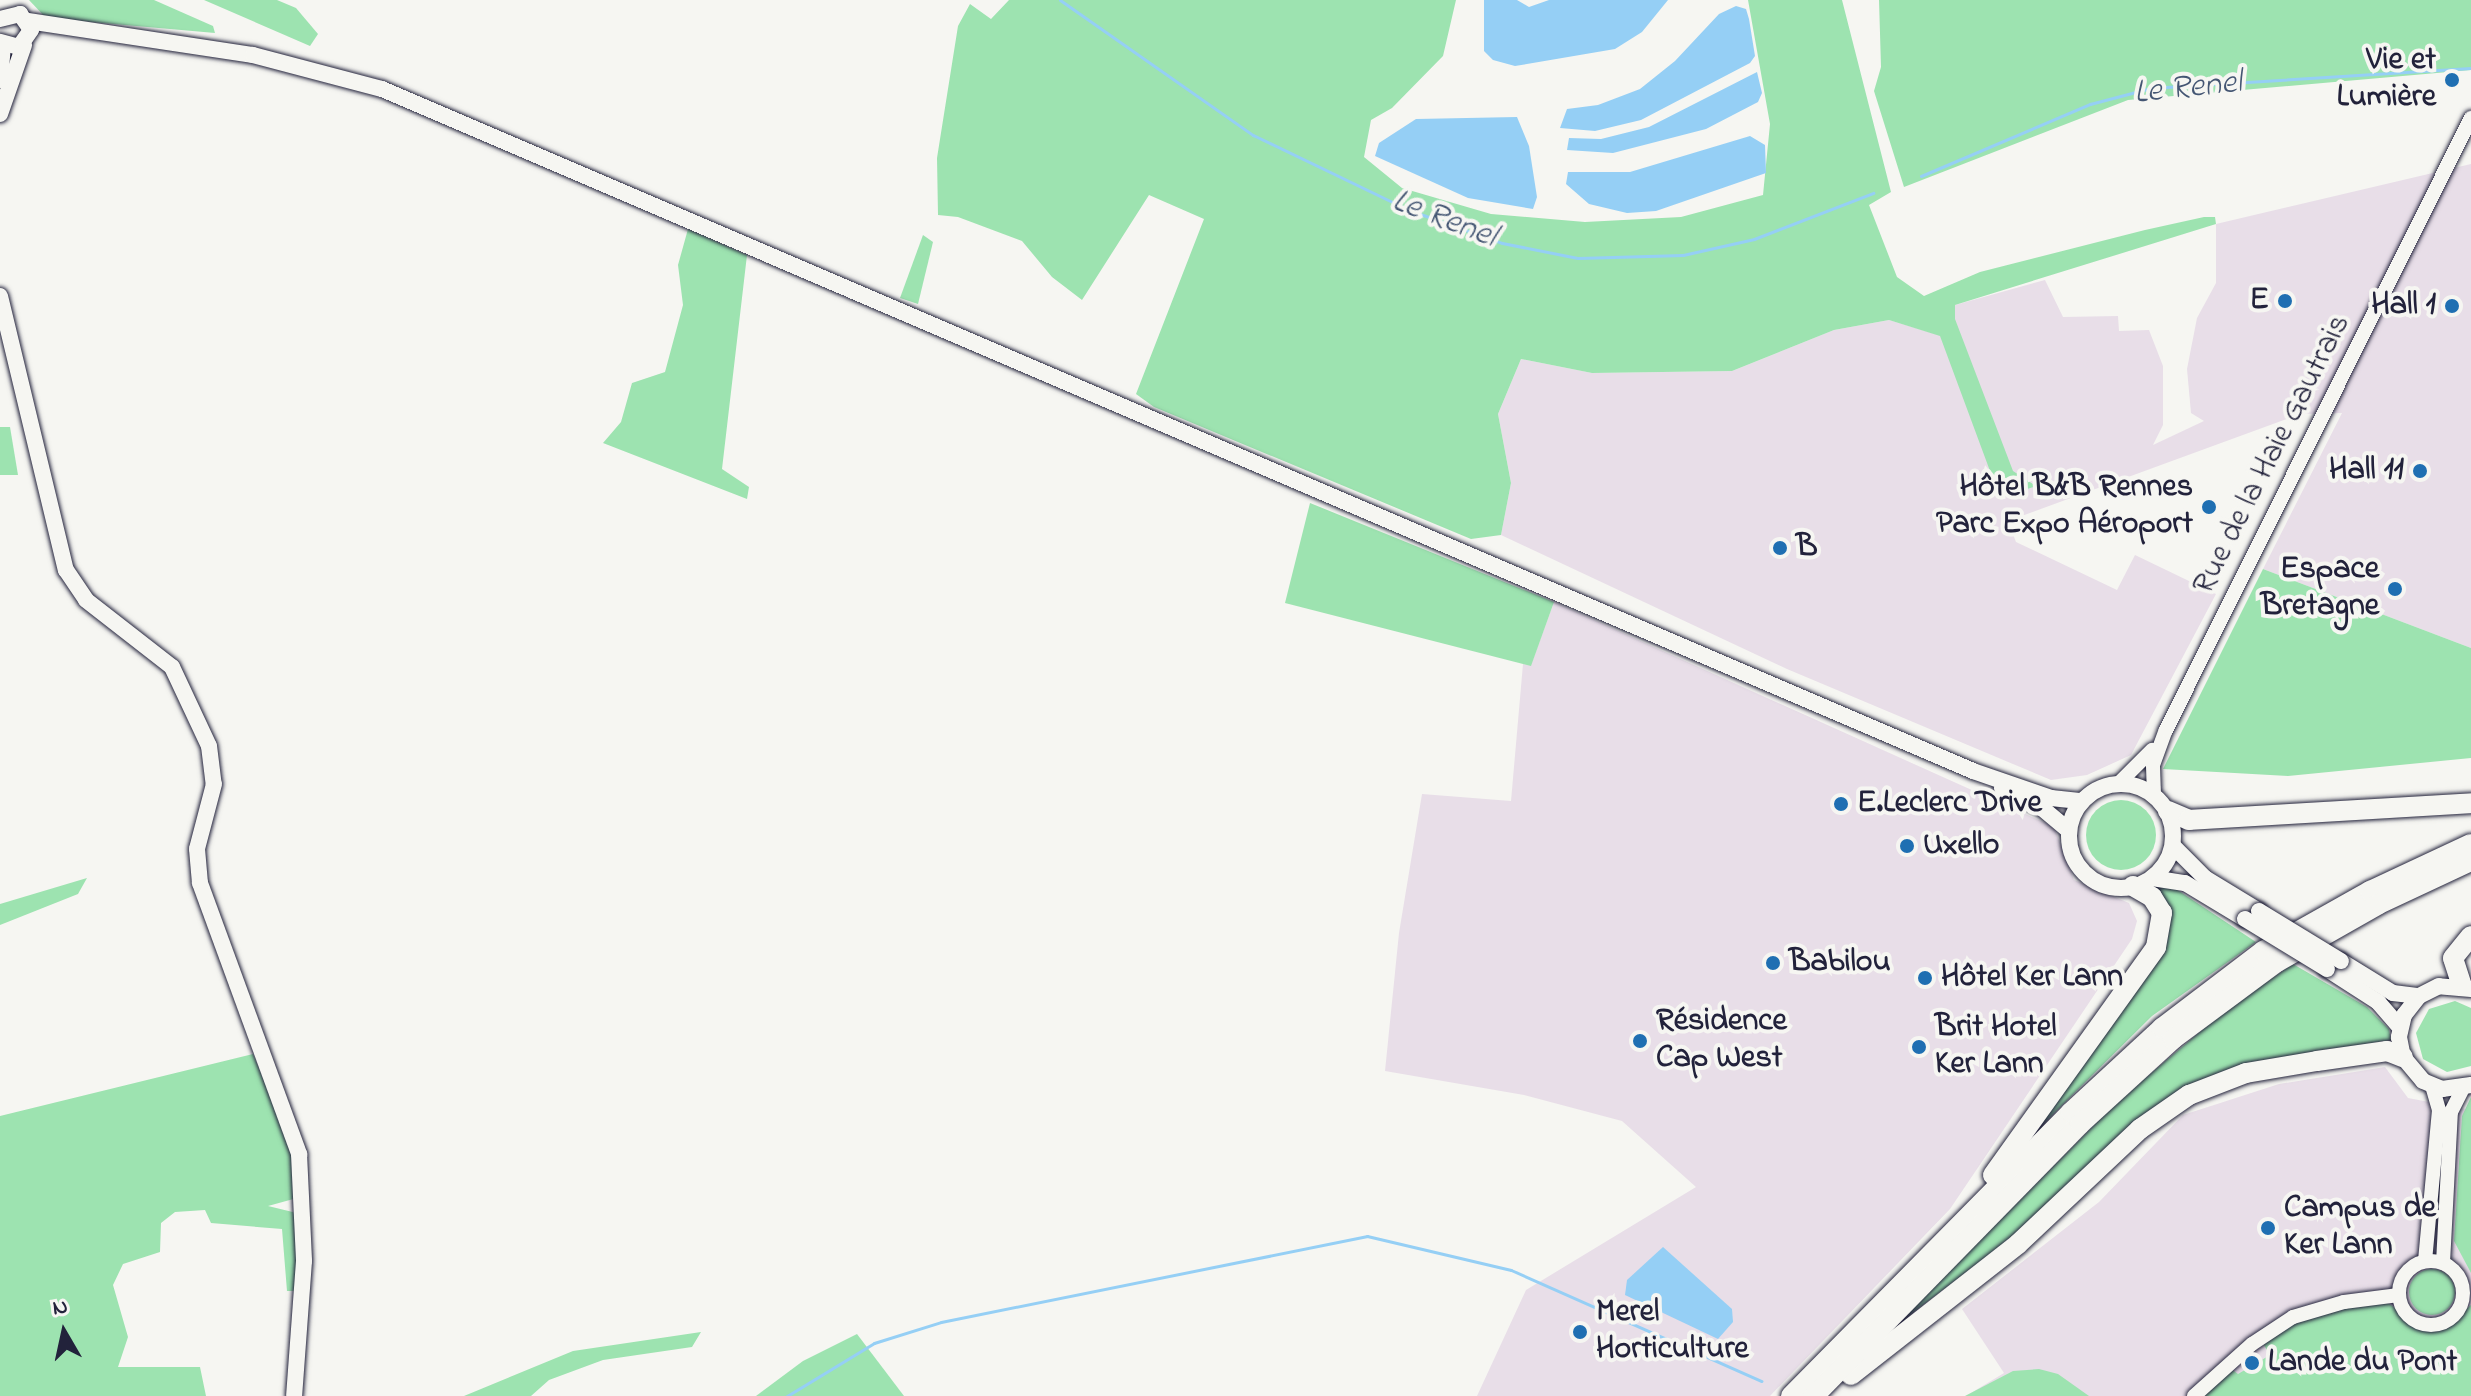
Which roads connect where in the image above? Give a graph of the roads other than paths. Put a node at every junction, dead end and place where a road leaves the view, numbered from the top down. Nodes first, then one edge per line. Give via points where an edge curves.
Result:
1 (1, 12) edge
2 (20, 12) edge
3 (105, 36) junction
4 (26, 42) junction
5 (2, 44) edge
6 (0, 80) edge
7 (0, 114) edge
8 (2471, 118) edge
9 (0, 296) edge
10 (2166, 730) junction
11 (1973, 771) junction
12 (2119, 783) junction
13 (2154, 795) junction
14 (2082, 801) junction
15 (2471, 803) edge
16 (2168, 811) junction
17 (2069, 831) junction
18 (2471, 844) edge
19 (2173, 846) junction
20 (2471, 861) edge
21 (2142, 882) junction
22 (2252, 915) junction
23 (2471, 936) edge
24 (2334, 965) junction
25 (2466, 988) edge
26 (2419, 996) junction
27 (2400, 1027) junction
28 (2403, 1057) junction
29 (2432, 1086) junction
30 (2467, 1086) edge
31 (2425, 1261) junction
32 (2443, 1263) junction
33 (2399, 1295) junction
34 (294, 1396) edge
35 (1784, 1396) edge
36 (1791, 1396) edge
37 (1814, 1396) edge
38 (1828, 1396) edge
39 (2194, 1396) edge

1 - 2 main road
2 - 3 main road
2 - 4 main road
3 - 4 main road
3 - 11 main road via 253,55 424,105
4 - 5 main road
4 - 7 main road
5 - 6 main road
8 - 10 street, Rue de la Haie Gautrais
9 - 34 main road via 66,570 86,600 172,667 209,746 214,784 197,849 200,883 299,1154 304,1261
10 - 12 street, Rue de la Haie Gautrais via 2139,768
10 - 13 street, Rue de la Haie Gautrais via 2153,765
11 - 14 main road via 2051,798
11 - 17 main road via 2042,808
12 - 13 main road
12 - 14 main road
13 - 16 main road
14 - 17 main road
15 - 16 highway via 2189,820
16 - 19 main road
17 - 21 main road via 2075,861 2091,878 2111,887
18 - 36 highway via 2370,891 2263,951 2162,1028 2071,1112
19 - 21 main road
19 - 22 main road
20 - 37 highway via 2326,932 2173,1039 2088,1116
21 - 22 main road via 2185,883
21 - 35 highway via 2162,913 2156,947 1999,1168
22 - 24 main road, bridge
23 - 25 highway via 2453,958
24 - 26 main road via 2393,993
24 - 27 main road
25 - 26 main road via 2439,986
26 - 27 main road
27 - 28 main road
28 - 29 main road via 2414,1075
28 - 38 highway via 2387,1051 2246,1073 2189,1095 2140,1129 2018,1244
29 - 30 main road
29 - 31 street via 2439,1110
30 - 32 street via 2451,1112
31 - 32 street
31 - 33 street via 2404,1276
32 - 33 street via 2457,1273 2463,1290 2459,1310 2448,1320 2427,1325 2414,1320
33 - 39 street via 2344,1302 2293,1317 2270,1329

